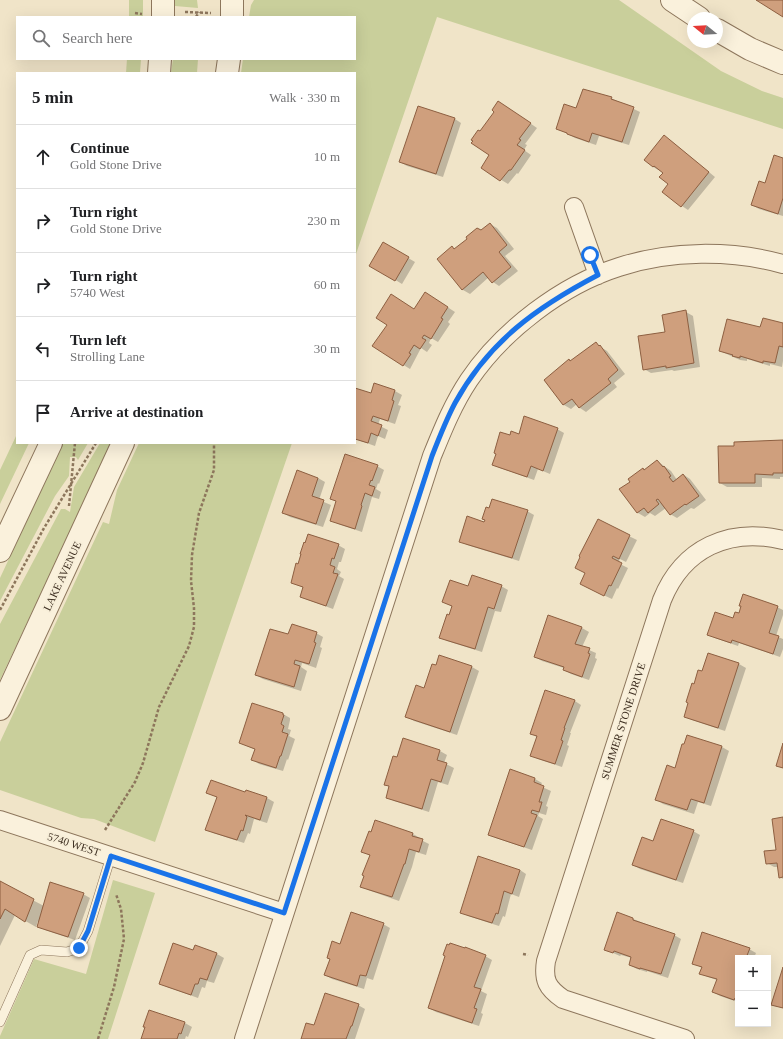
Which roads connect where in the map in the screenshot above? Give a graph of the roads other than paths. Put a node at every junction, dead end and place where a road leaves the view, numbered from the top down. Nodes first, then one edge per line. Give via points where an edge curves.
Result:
1 (163, 0) edge
2 (232, 0) edge
3 (672, 0) edge
4 (690, 12) edge
5 (223, 15) edge
6 (152, 16) edge
7 (723, 33) edge
8 (160, 60) edge
9 (229, 60) edge
10 (783, 63) edge
11 (158, 72) edge
12 (227, 72) edge
13 (574, 207) dead end
14 (783, 264) edge
15 (598, 275) junction
16 (51, 444) edge
17 (123, 444) edge
18 (783, 540) edge
19 (0, 551) edge
20 (0, 709) edge
21 (0, 820) edge
22 (111, 856) junction
23 (284, 913) junction
24 (0, 1022) edge
25 (244, 1039) edge
26 (685, 1039) edge

1 - 6 street
2 - 5 street
3 - 4 street
7 - 10 street via 750,49
8 - 11 street
9 - 12 street
13 - 15 street
14 - 15 street via 746,257 690,255 642,261
15 - 23 street via 529,316 508,334 470,379 455,403 432,456
16 - 19 street
17 - 20 street, LAKE AVENUE
18 - 26 street, SUMMER STONE DRIVE via 752,535 721,541 693,555 667,588 546,961 545,974 548,986 557,995 568,1001
21 - 22 street, 5740 WEST
22 - 23 street, 5740 WEST
22 - 24 lane via 88,931 79,948 67,952 41,950 30,955
23 - 25 street

